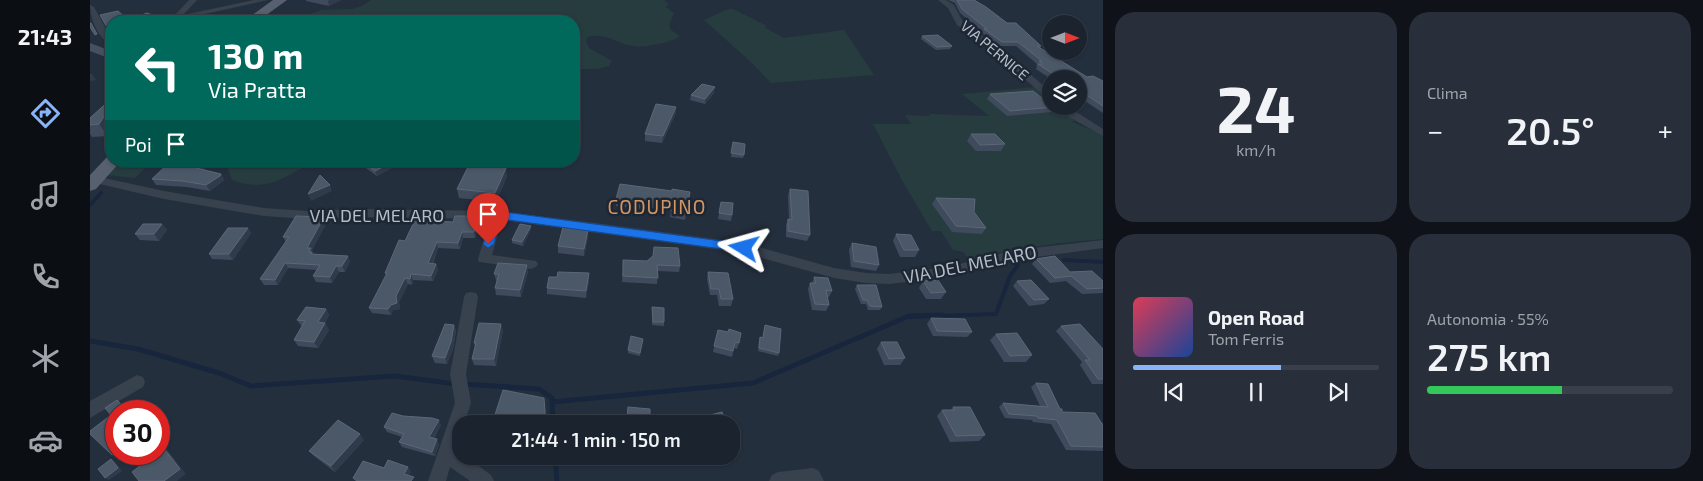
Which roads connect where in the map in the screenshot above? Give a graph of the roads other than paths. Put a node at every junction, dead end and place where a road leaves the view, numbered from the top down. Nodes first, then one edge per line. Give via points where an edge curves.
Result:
1 (193, 0) edge
2 (264, 0) edge
3 (282, 0) edge
4 (942, 0) edge
5 (90, 7) edge
6 (180, 15) edge
7 (198, 15) edge
8 (259, 15) edge
9 (105, 36) edge
10 (90, 47) edge
11 (105, 53) edge
12 (1042, 89) edge
13 (1072, 115) edge
14 (1103, 133) edge
15 (108, 167) edge
16 (93, 183) edge
17 (497, 215) junction
18 (1103, 244) edge
19 (531, 264) dead end
20 (471, 298) dead end
21 (137, 382) dead end
22 (90, 410) edge
23 (447, 454) junction
24 (437, 481) edge
25 (485, 481) edge
26 (778, 481) edge
27 (815, 481) edge

1 - 6 street
2 - 7 street
3 - 8 main road
4 - 12 street, VIA PERNICE via 960,23
5 - 9 street
10 - 11 street
13 - 14 street
15 - 16 main road
16 - 17 street, VIA DEL MELARO via 306,215
17 - 18 street, VIA DEL MELARO via 744,248 834,273 866,278 889,279 948,272 1015,255
17 - 19 street via 484,259
20 - 23 street via 458,374 463,403
21 - 22 street
23 - 24 street
23 - 25 street
26 - 27 street via 813,477

